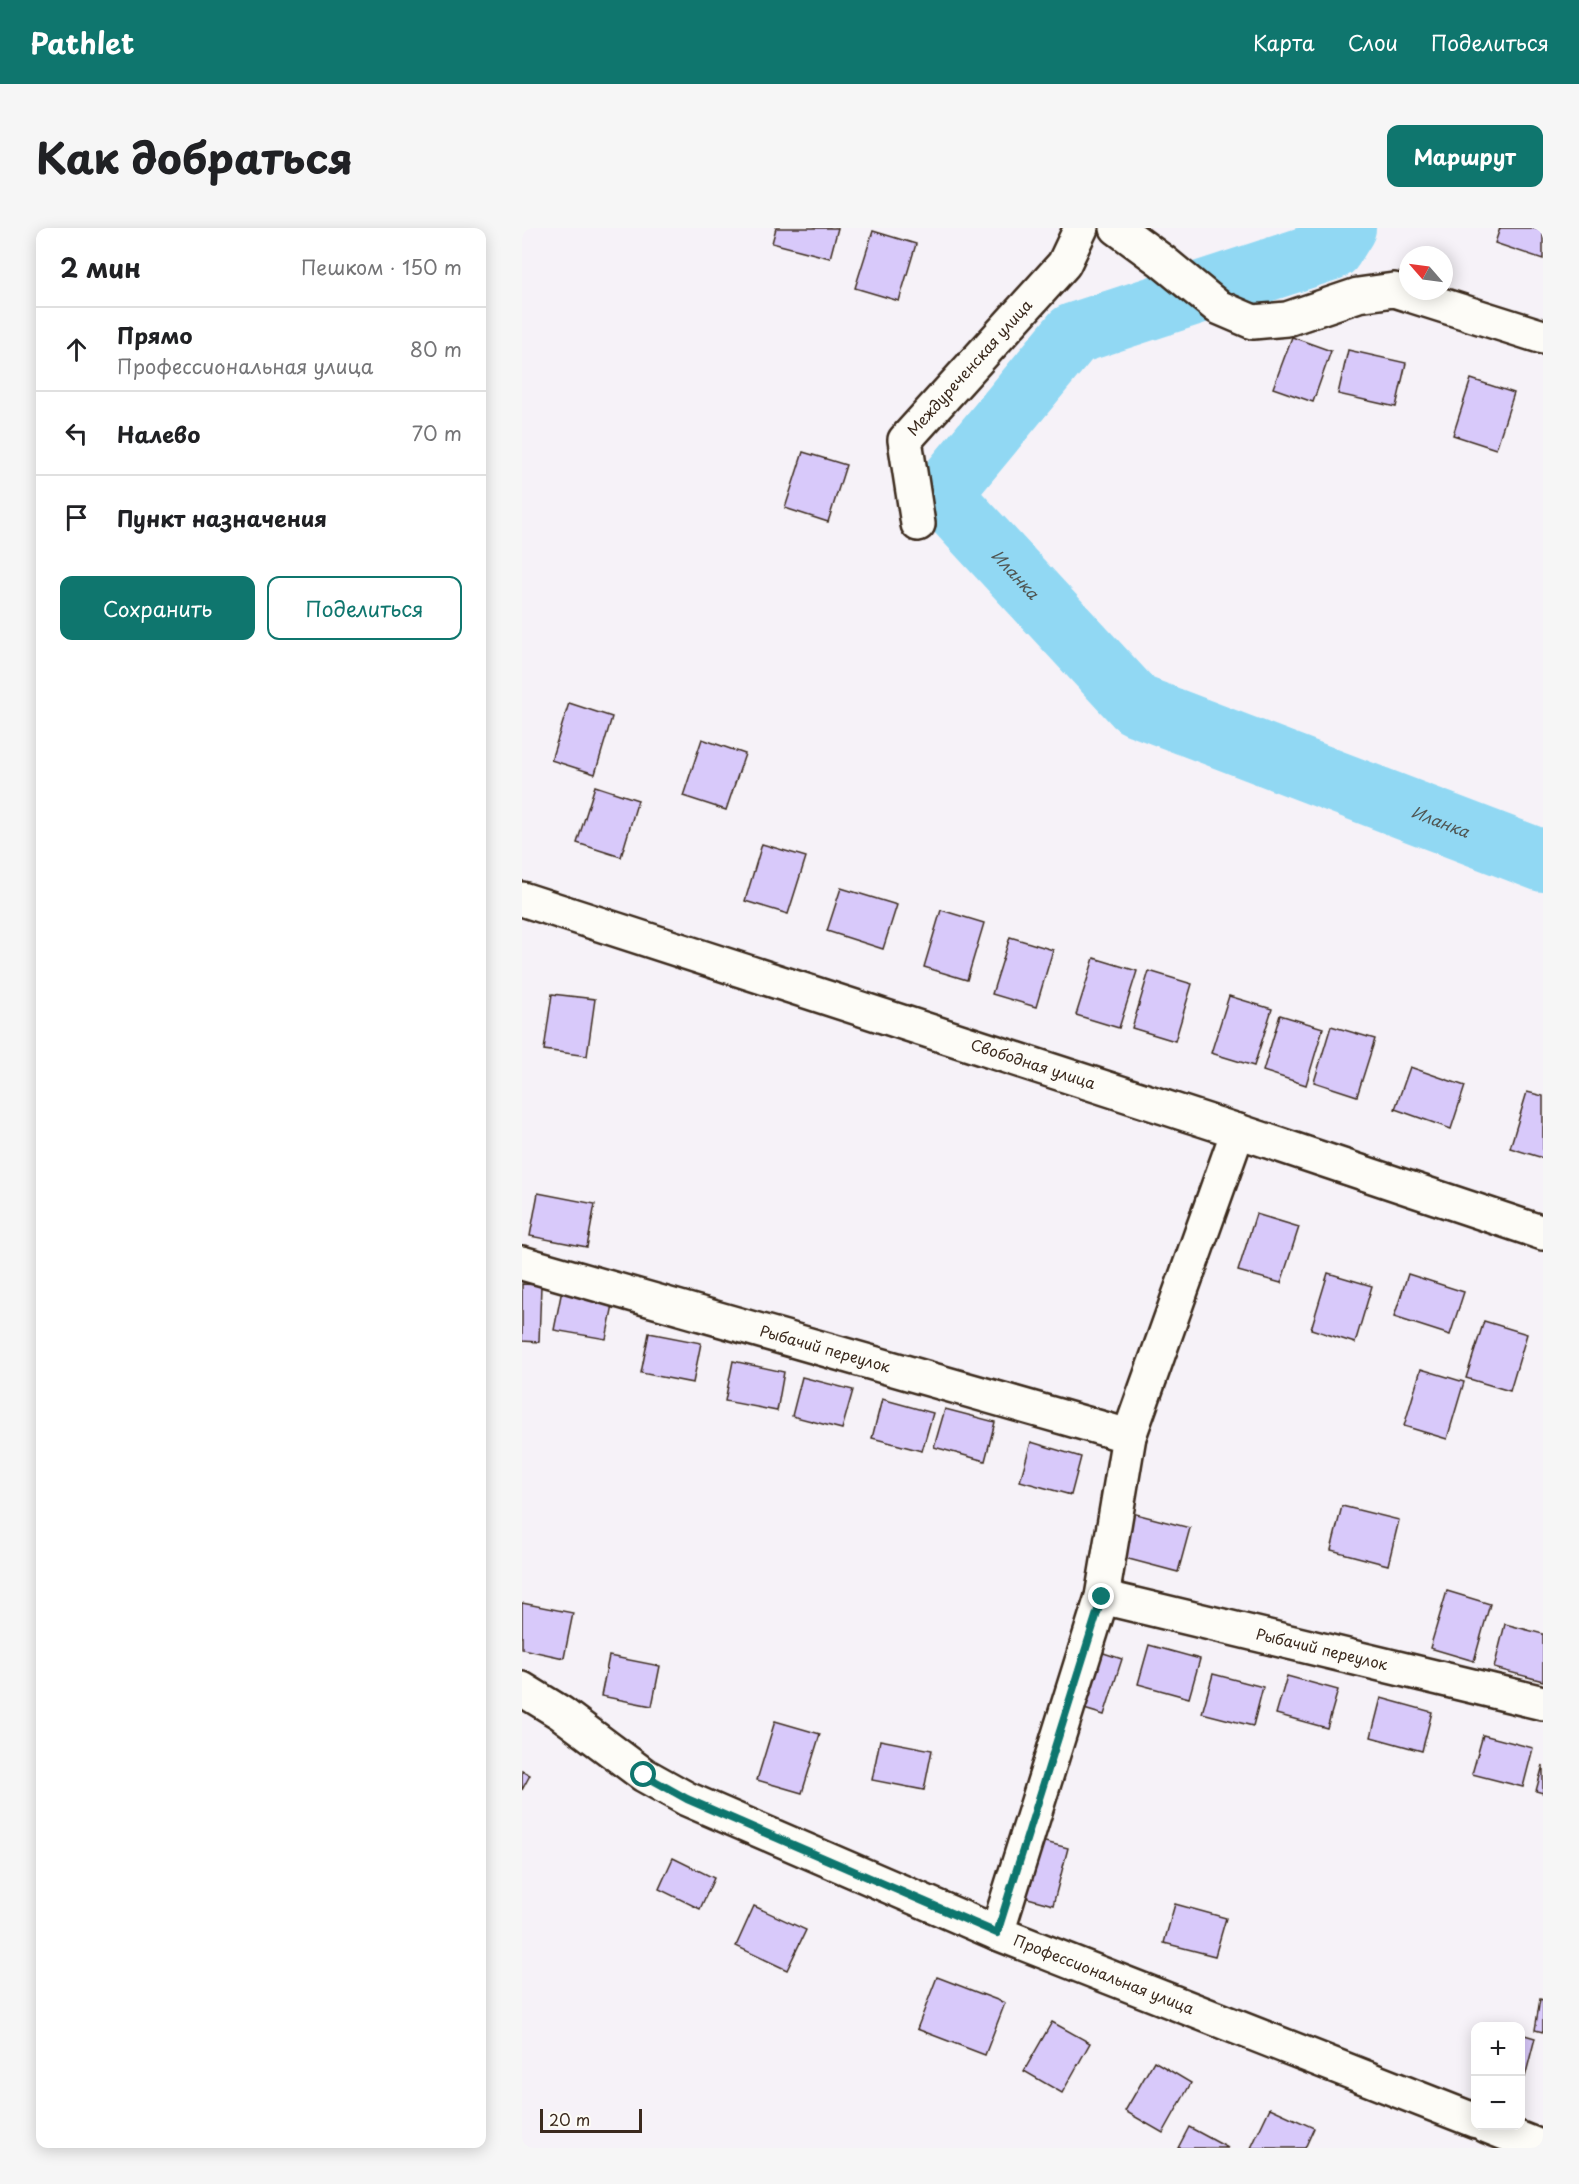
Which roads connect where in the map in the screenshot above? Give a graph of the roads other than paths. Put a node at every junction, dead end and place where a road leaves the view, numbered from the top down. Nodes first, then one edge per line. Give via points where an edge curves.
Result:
1 (1080, 228) edge
2 (1117, 228) edge
3 (1543, 337) edge
4 (918, 524) dead end
5 (522, 899) edge
6 (1238, 1131) junction
7 (1543, 1233) edge
8 (522, 1263) edge
9 (1129, 1436) junction
10 (1102, 1597) junction
11 (522, 1689) edge
12 (1543, 1703) edge
13 (997, 1933) junction
14 (1471, 2119) edge
15 (1497, 2130) edge
16 (1543, 2148) edge

1 - 4 street, Междуреченская улица via 1064,264 905,440
2 - 3 street via 1218,307 1253,322 1287,319 1359,296 1394,290
5 - 6 street, Свободная улица
6 - 7 street, Свободная улица
6 - 9 street
8 - 9 street, Рыбачий переулок
9 - 10 street
10 - 12 street, Рыбачий переулок
10 - 13 street
11 - 13 street, Профессиональная улица via 644,1775 687,1799
13 - 14 street, Профессиональная улица
15 - 16 street

